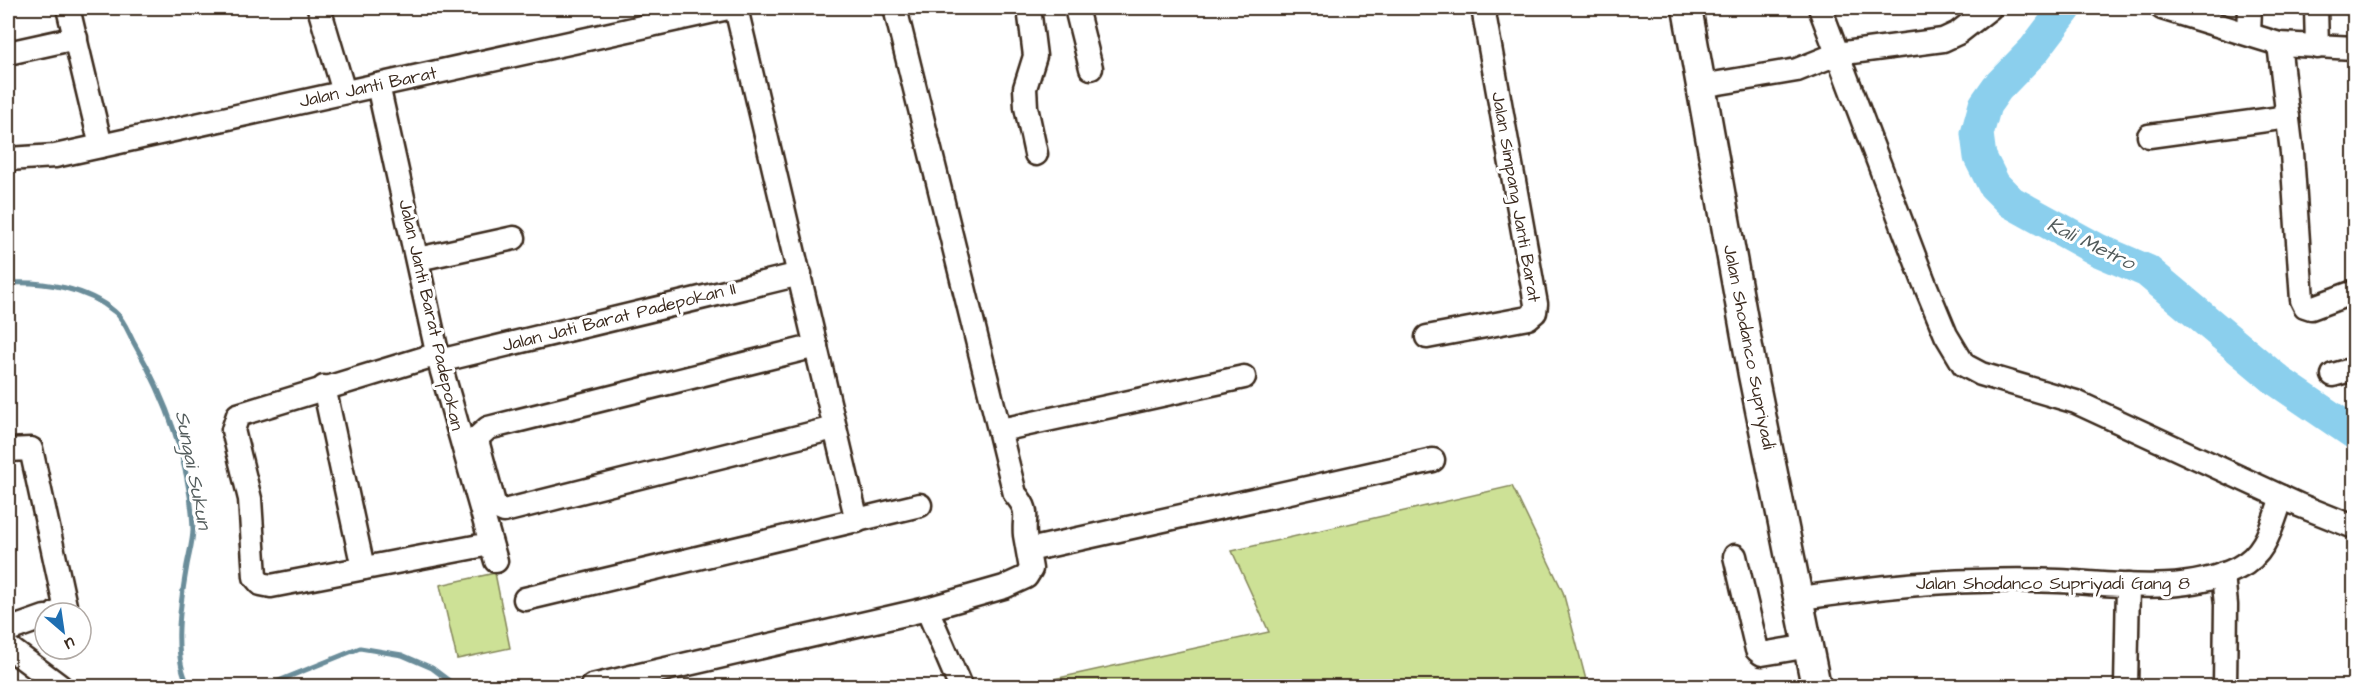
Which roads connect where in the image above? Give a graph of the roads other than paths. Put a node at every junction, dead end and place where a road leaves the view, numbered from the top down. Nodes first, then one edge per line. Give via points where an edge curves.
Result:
1 (68, 8) edge
2 (319, 8) edge
3 (728, 8) edge
4 (736, 8) edge
5 (895, 8) edge
6 (1029, 8) edge
7 (1076, 8) edge
8 (1483, 8) edge
9 (1687, 8) edge
10 (1820, 8) edge
11 (1990, 8) edge
12 (2162, 8) edge
13 (2250, 8) edge
14 (2316, 8) edge
15 (2249, 34) junction
16 (76, 38) junction
17 (2279, 44) junction
18 (2317, 47) junction
19 (2355, 48) edge
20 (8, 53) edge
21 (1832, 56) junction
22 (1091, 68) dead end
23 (378, 85) junction
24 (1701, 86) junction
25 (344, 92) junction
26 (2288, 117) junction
27 (2149, 136) dead end
28 (101, 146) junction
29 (1036, 154) dead end
30 (8, 159) edge
31 (514, 237) dead end
32 (418, 259) junction
33 (800, 274) junction
34 (2355, 292) edge
35 (1427, 337) dead end
36 (816, 346) junction
37 (438, 357) junction
38 (1244, 377) dead end
39 (324, 387) junction
40 (834, 428) junction
41 (1001, 430) junction
42 (8, 450) edge
43 (1433, 460) dead end
44 (920, 505) dead end
45 (2279, 505) junction
46 (857, 521) junction
47 (2355, 527) edge
48 (1027, 541) junction
49 (1735, 556) dead end
50 (363, 568) junction
51 (2223, 574) junction
52 (2128, 585) junction
53 (1800, 598) junction
54 (525, 599) dead end
55 (64, 601) edge
56 (927, 609) junction
57 (33, 621) edge
58 (8, 630) edge
59 (1809, 646) junction
60 (8, 647) edge
61 (60, 687) edge
62 (592, 687) edge
63 (960, 687) edge
64 (1816, 687) edge
65 (2126, 687) edge
66 (2225, 687) edge

1 - 16 street
2 - 25 street
3 - 23 street, Jalan Janti Barat
4 - 33 street
5 - 41 street
6 - 29 street via 1035,56 1025,88
7 - 22 street
8 - 35 street, Jalan Simpang Janti Barat via 1535,312 1528,318
9 - 24 main road, Jalan Shodanco Supriyadi
10 - 21 street
11 - 21 street via 1943,40
12 - 15 street
13 - 15 street
14 - 18 street
15 - 17 street
16 - 20 street
16 - 28 street
17 - 18 street
17 - 26 street
18 - 19 street
21 - 24 street via 1797,70
21 - 45 street via 1946,335 1964,364 1981,374 2076,402
23 - 25 street, Jalan Janti Barat
23 - 32 street, Jalan Janti Barat Padepokan
24 - 53 main road, Jalan Shodanco Supriyadi via 1753,375
25 - 28 street, Jalan Janti Barat
26 - 27 street
26 - 34 street via 2303,303 2311,308
28 - 30 street, Jalan Janti Barat via 55,156
31 - 32 street
32 - 37 street, Jalan Janti Barat Padepokan
33 - 36 street
33 - 37 street, Jalan Jati Barat Padepokan II
36 - 40 street
36 - 40 street via 488,428 478,437 478,444 495,507 504,511
37 - 39 street, Jalan Jati Barat Padepokan II
37 - 50 street, Jalan Janti Barat Padepokan via 493,553
38 - 41 street
39 - 50 street
39 - 50 street, Jalan Jati Barat Padepokan II via 244,413 235,421 233,430 250,499 255,577 261,584 271,586
40 - 46 street
41 - 48 street via 1015,494 1022,502 1027,522
42 - 55 street via 30,449
43 - 48 street
44 - 46 street
45 - 47 street
45 - 51 street, Jalan Shodanco Supriyadi Gang 8 via 2267,541 2259,552 2241,567
46 - 54 street
48 - 56 street via 1031,569 1018,582
49 - 59 street via 1757,650 1762,654
51 - 52 street, Jalan Shodanco Supriyadi Gang 8 via 2190,584
51 - 66 street
52 - 53 street, Jalan Shodanco Supriyadi Gang 8 via 2054,581 1910,583
52 - 65 street
53 - 59 main road, Jalan Shodanco Supriyadi
56 - 62 street
56 - 63 street
57 - 58 street
59 - 64 main road, Jalan Shodanco Supriyadi
60 - 61 street

